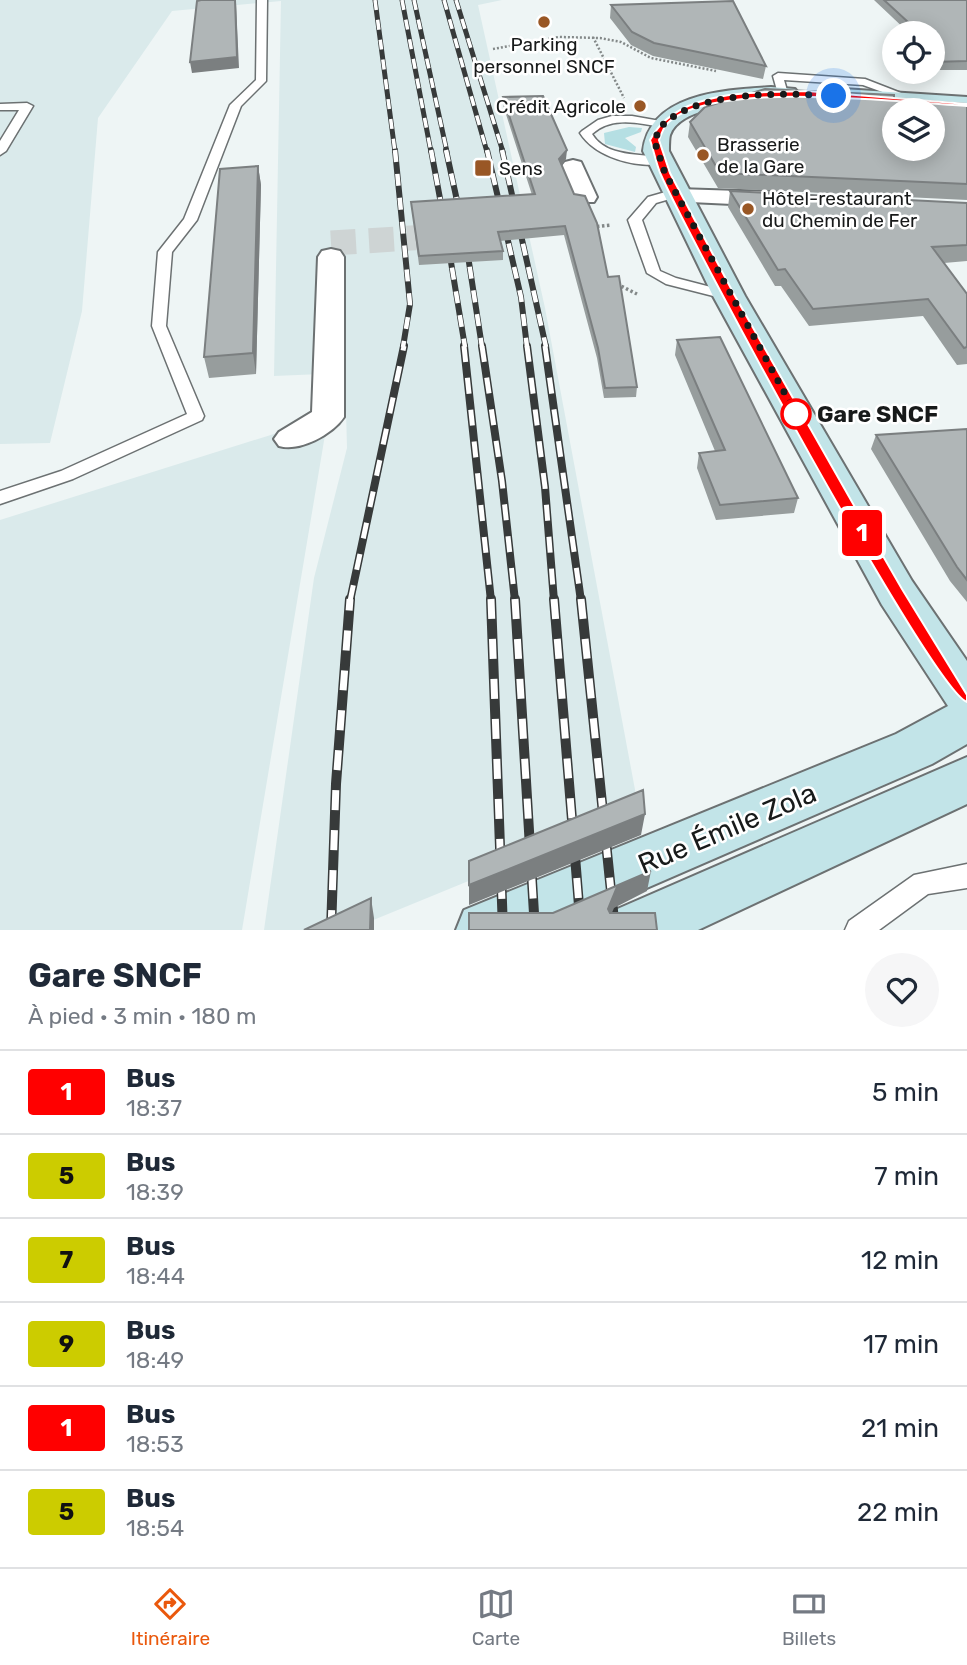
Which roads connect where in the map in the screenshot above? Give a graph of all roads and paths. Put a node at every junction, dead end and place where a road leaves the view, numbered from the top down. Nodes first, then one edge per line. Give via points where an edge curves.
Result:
1 (262, 0) edge
2 (593, 37) junction
3 (493, 49) dead end
4 (718, 71) edge
5 (628, 104) dead end
6 (967, 104) edge
7 (0, 107) edge
8 (671, 118) junction
9 (0, 152) edge
10 (660, 161) junction
11 (573, 167) dead end
12 (676, 194) junction
13 (584, 197) edge
14 (805, 201) edge
15 (594, 226) edge
16 (586, 227) edge
17 (331, 257) dead end
18 (729, 296) junction
19 (290, 439) dead end
20 (0, 498) edge
21 (967, 695) edge
22 (967, 719) edge
23 (967, 780) edge
24 (967, 876) edge
25 (484, 930) edge
26 (635, 930) edge
27 (858, 930) edge

1 - 20 lane via 261,81 236,105 190,220 165,252 159,326 196,416 66,475
2 - 3 path via 559,37
2 - 4 path via 621,43 650,58
2 - 5 path
6 - 8 main road via 783,94 715,101
7 - 9 lane via 27,106
8 - 10 main road via 654,140
8 - 10 lane via 611,119 586,133 589,142 603,152
10 - 12 main road
11 - 13 street
12 - 14 street
12 - 18 main road
12 - 18 lane via 652,201 635,220 654,273
15 - 16 path
17 - 19 street via 328,417
18 - 21 main road via 897,593
22 - 25 main road, Rue Émile Zola via 914,749
23 - 26 main road
24 - 27 lane via 923,883

